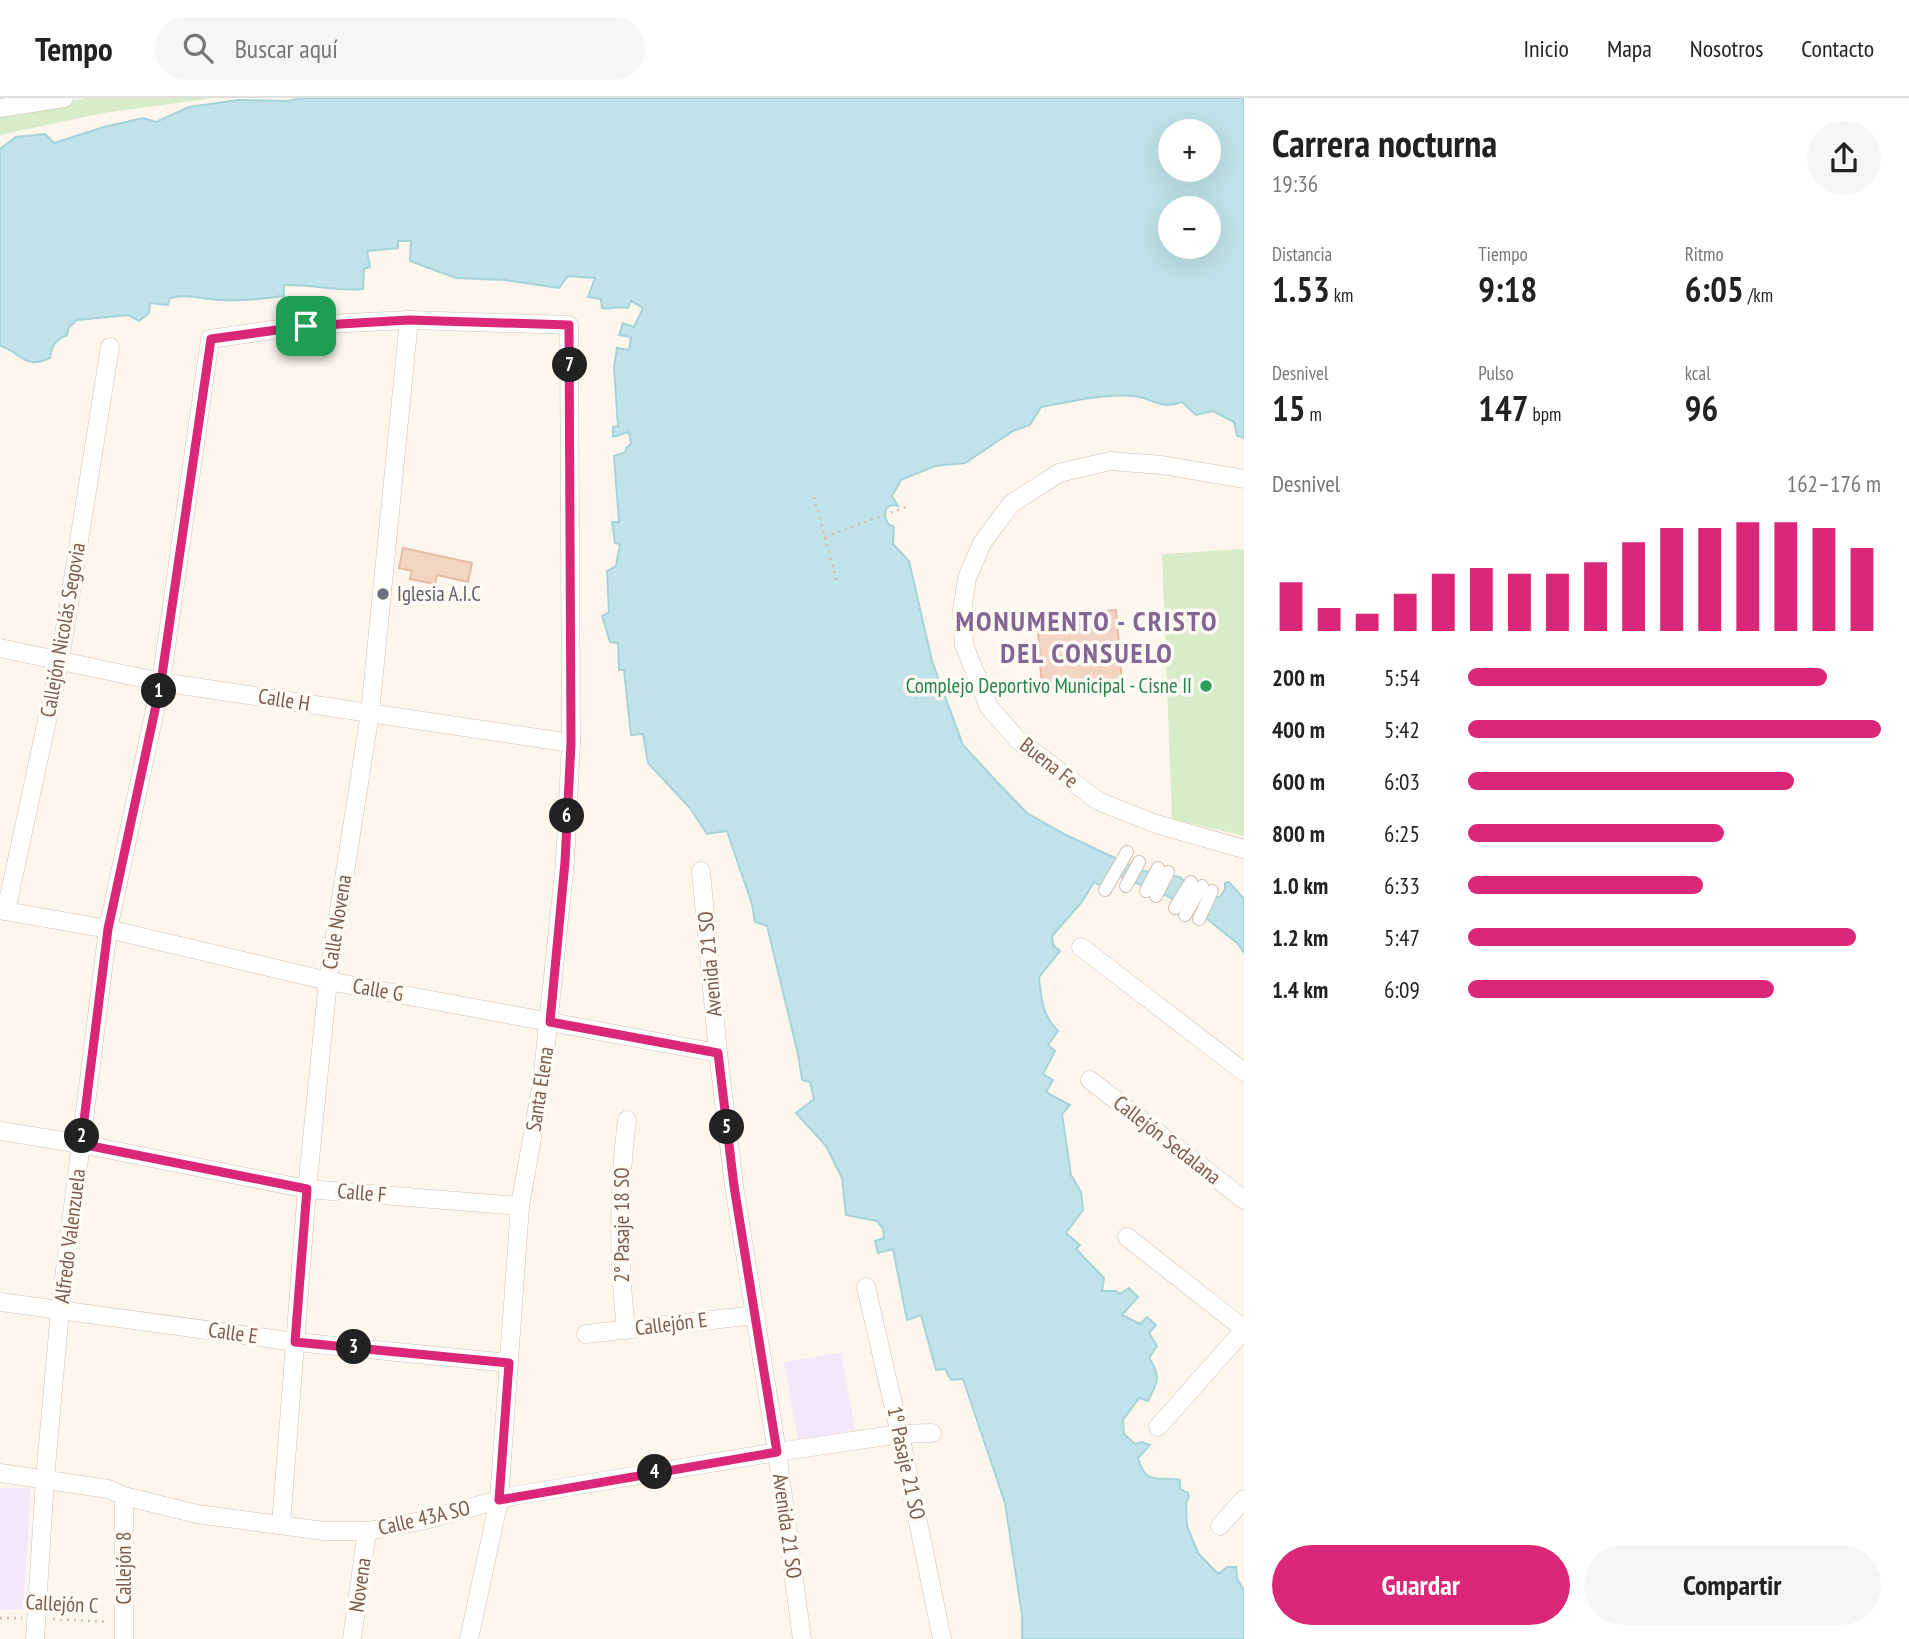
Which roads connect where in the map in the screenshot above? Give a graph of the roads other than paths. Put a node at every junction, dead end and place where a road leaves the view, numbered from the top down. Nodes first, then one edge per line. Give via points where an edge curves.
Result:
1 (64, 98) edge
2 (0, 108) edge
3 (409, 320) junction
4 (110, 347) dead end
5 (1244, 479) edge
6 (0, 648) edge
7 (60, 660) junction
8 (161, 682) junction
9 (370, 713) junction
10 (571, 743) junction
11 (1244, 849) edge
12 (1127, 852) dead end
13 (1139, 862) dead end
14 (1163, 870) dead end
15 (701, 871) dead end
16 (1126, 886) dead end
17 (1105, 890) dead end
18 (1152, 893) dead end
19 (3, 910) edge
20 (1180, 911) dead end
21 (1199, 919) dead end
22 (108, 929) junction
23 (1081, 947) dead end
24 (328, 981) junction
25 (550, 1022) junction
26 (718, 1053) junction
27 (1244, 1072) edge
28 (1090, 1080) dead end
29 (627, 1120) dead end
30 (0, 1131) edge
31 (81, 1144) junction
32 (307, 1189) junction
33 (1244, 1200) edge
34 (520, 1206) junction
35 (1127, 1237) dead end
36 (866, 1287) dead end
37 (0, 1302) edge
38 (61, 1310) junction
39 (756, 1315) junction
40 (1244, 1329) edge
41 (625, 1330) junction
42 (586, 1334) dead end
43 (295, 1342) junction
44 (509, 1363) junction
45 (1158, 1427) dead end
46 (932, 1433) dead end
47 (900, 1434) junction
48 (777, 1452) junction
49 (0, 1473) edge
50 (45, 1479) junction
51 (124, 1496) junction
52 (1244, 1499) edge
53 (499, 1500) junction
54 (281, 1525) junction
55 (1220, 1526) dead end
56 (367, 1531) junction
57 (124, 1631) edge
58 (35, 1639) edge
59 (352, 1639) edge
60 (469, 1639) edge
61 (803, 1639) edge
62 (942, 1639) edge

1 - 2 street
3 - 8 street, Alfredo Valenzuela via 306,326 211,339
3 - 9 street, Calle Novena
3 - 10 street, Santa Elena via 569,325
4 - 7 street, Callejón Nicolás Segovia
5 - 11 street, Buena Fe via 1110,461 1059,473 1011,504 982,543 967,578 962,611 964,645 989,707 1017,739 1098,801 1156,824
6 - 7 street, Calle H
7 - 8 street, Calle H
7 - 19 street, Callejón Nicolás Segovia
8 - 9 street, Calle H
8 - 22 street, Alfredo Valenzuela
9 - 10 street, Calle H
9 - 24 street, Calle Novena
10 - 25 street, Santa Elena
12 - 17 street
13 - 16 street
14 - 18 street
15 - 26 street, Avenida 21 SO
19 - 22 street, Calle G
20 - 21 street via 1202,886
22 - 24 street, Calle G
22 - 31 street, Alfredo Valenzuela
23 - 27 street
24 - 25 street, Calle G
24 - 32 street, Calle Novena
25 - 26 street, Calle G
25 - 34 street, Santa Elena
26 - 39 street, Avenida 21 SO
28 - 33 street, Callejón Sedalana
29 - 41 street, 2° Pasaje 18 SO via 619,1258
30 - 31 street, Calle F
31 - 32 street, Calle F
31 - 38 street, Alfredo Valenzuela
32 - 34 street, Calle F
32 - 43 street, Calle Novena
34 - 44 street, Santa Elena
35 - 40 street
36 - 47 street, 1º Pasaje 21 SO
37 - 38 street, Calle E
38 - 43 street, Calle E
38 - 50 street, Alfredo Valenzuela
39 - 41 street, Callejón E
39 - 48 street, Avenida 21 SO
40 - 45 street
41 - 42 street, Callejón E
43 - 44 street, Calle E
43 - 54 street, Calle Novena
44 - 53 street, Santa Elena
46 - 47 street, Calle 43A SO
47 - 48 street, Calle 43A SO
47 - 62 street, 1º Pasaje 21 SO
48 - 53 street, Calle 43A SO
48 - 61 street, Avenida 21 SO
49 - 50 street, Calle 43A SO
50 - 51 street, Calle 43A SO
50 - 58 street, Alfredo Valenzuela
51 - 54 street, Calle 43A SO via 197,1514
51 - 57 street, Callejón 8
52 - 55 street
53 - 56 street, Calle 43A SO
53 - 60 street, Santa Elena
54 - 56 street, Calle 43A SO
56 - 59 street, Novena

